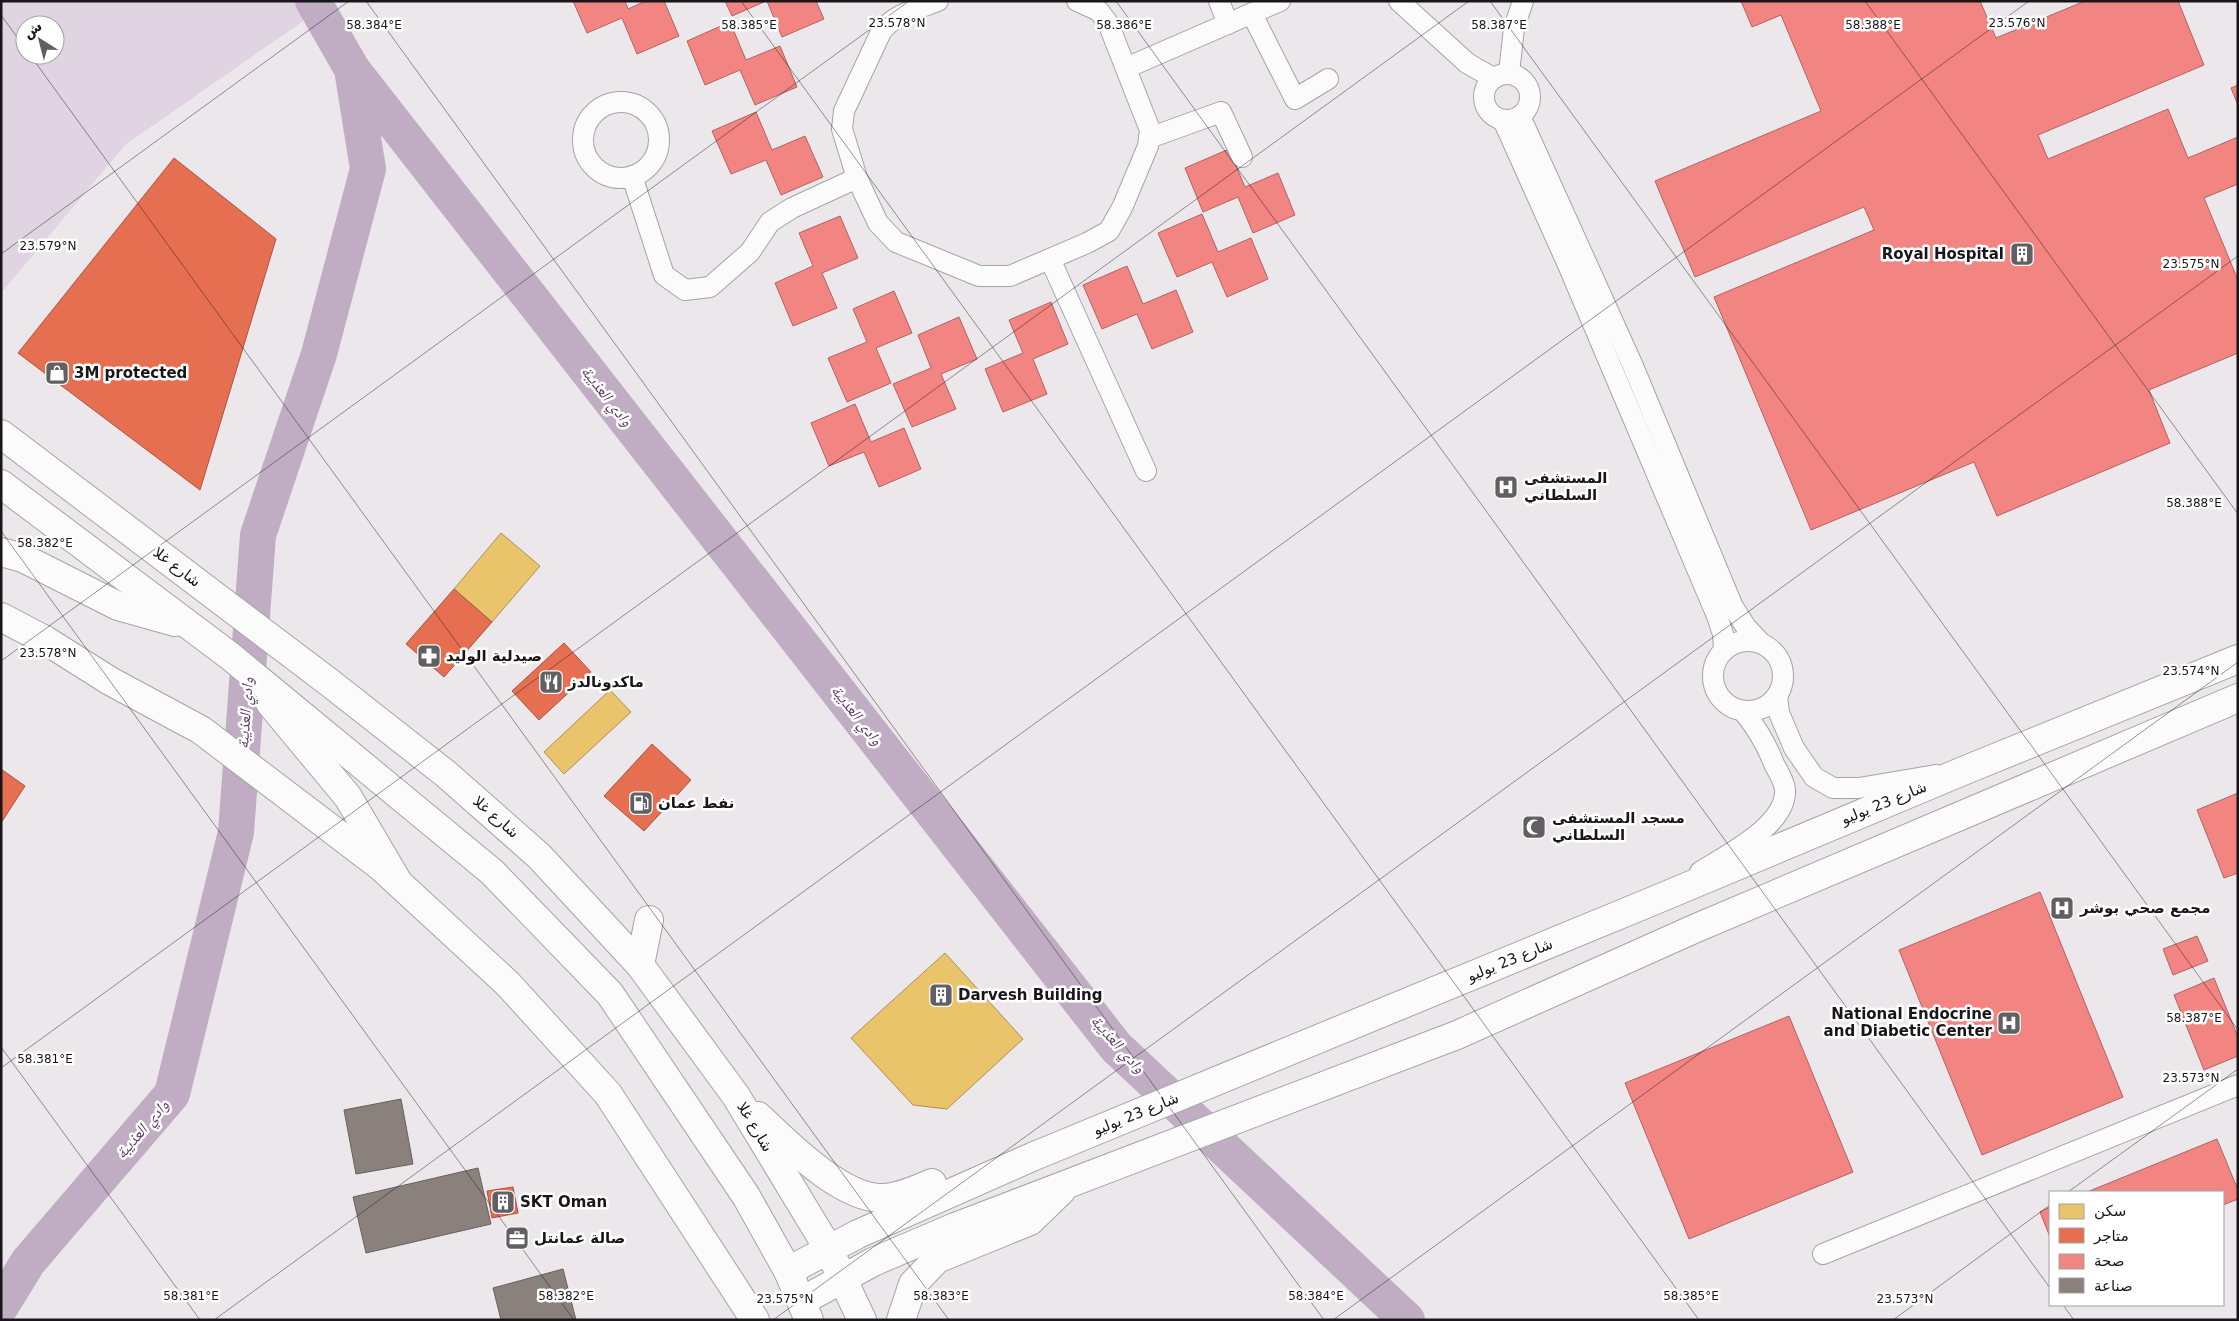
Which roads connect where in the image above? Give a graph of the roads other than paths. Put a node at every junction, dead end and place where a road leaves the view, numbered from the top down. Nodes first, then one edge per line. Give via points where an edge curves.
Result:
1 (938, 1) edge
2 (1077, 1) edge
3 (1219, 1) edge
4 (1280, 1) edge
5 (1399, 1) edge
6 (1523, 1) edge
7 (1252, 14) junction
8 (1228, 24) junction
9 (1126, 68) junction
10 (1501, 75) junction
11 (1328, 79) dead end
12 (1512, 118) junction
13 (1149, 138) junction
14 (1242, 157) dead end
15 (632, 176) dead end
16 (857, 178) junction
17 (1050, 259) junction
18 (1, 434) edge
19 (1146, 471) dead end
20 (1, 484) edge
21 (1, 552) edge
22 (1, 617) edge
23 (190, 626) junction
24 (1, 632) edge
25 (1760, 642) junction
26 (1724, 650) junction
27 (230, 656) junction
28 (2238, 659) edge
29 (110, 681) junction
30 (1777, 696) junction
31 (2238, 698) edge
32 (2238, 704) edge
33 (1743, 711) junction
34 (2197, 716) junction
35 (1963, 771) junction
36 (398, 882) junction
37 (1653, 902) junction
38 (649, 920) dead end
39 (640, 965) junction
40 (2238, 1085) edge
41 (736, 1096) junction
42 (1062, 1144) junction
43 (1069, 1183) junction
44 (828, 1248) junction
45 (1823, 1254) dead end
46 (788, 1271) junction
47 (843, 1278) junction
48 (806, 1310) edge
49 (755, 1320) edge
50 (862, 1320) edge
51 (901, 1320) edge

1 - 16 street via 888,22 844,110 842,129
2 - 9 street via 1099,11 1108,23
3 - 8 street
4 - 7 street
5 - 10 street via 1467,63
6 - 10 street
7 - 8 street
7 - 11 street via 1295,98
8 - 9 street
9 - 13 street via 1150,130
10 - 12 street via 1520,78 1529,89 1529,104
10 - 12 street via 1484,89 1484,104 1492,115
12 - 25 street via 1633,366 1733,607 1746,628
12 - 26 street via 1572,274 1717,616
13 - 14 street via 1221,112
13 - 17 street via 1122,208 1109,231
15 - 16 street via 664,276 685,290 710,287 750,252 770,222 792,208
16 - 17 street via 878,223 896,242 924,254 979,276 1010,276
17 - 19 street
18 - 39 main road, شارع غلا via 446,774 539,856
20 - 23 main road
21 - 23 main road via 23,558 118,606
22 - 29 main road
23 - 27 main road
24 - 29 main road
25 - 26 street via 1741,641
25 - 30 street via 1781,662 1783,679
26 - 33 street via 1713,668 1715,689 1722,700
27 - 36 main road via 348,797
27 - 46 main road via 492,872 610,994 746,1196
28 - 35 main road, شارع 23 يوليو
29 - 36 main road via 201,730
30 - 33 street via 1762,708
30 - 35 street via 1779,713 1794,748 1814,777 1833,788 1859,788
31 - 34 main road
32 - 34 street
33 - 37 street via 1755,725 1785,788 1783,804 1764,830
34 - 43 main road via 1694,929 1458,1035
35 - 37 main road, شارع 23 يوليو
36 - 49 main road via 508,984 608,1094
37 - 42 main road, شارع 23 يوليو
38 - 39 main road
39 - 41 main road, شارع غلا
40 - 45 street
41 - 42 main road via 826,1175 867,1196 885,1198 899,1195 1037,1144
41 - 44 main road, شارع غلا
42 - 44 main road, شارع 23 يوليو
43 - 47 main road via 955,1227
43 - 51 main road via 1030,1220 937,1259 912,1284
44 - 46 main road, شارع 23 يوليو
44 - 47 main road, شارع غلا
46 - 48 main road
47 - 48 main road
47 - 50 main road, شارع غلا

